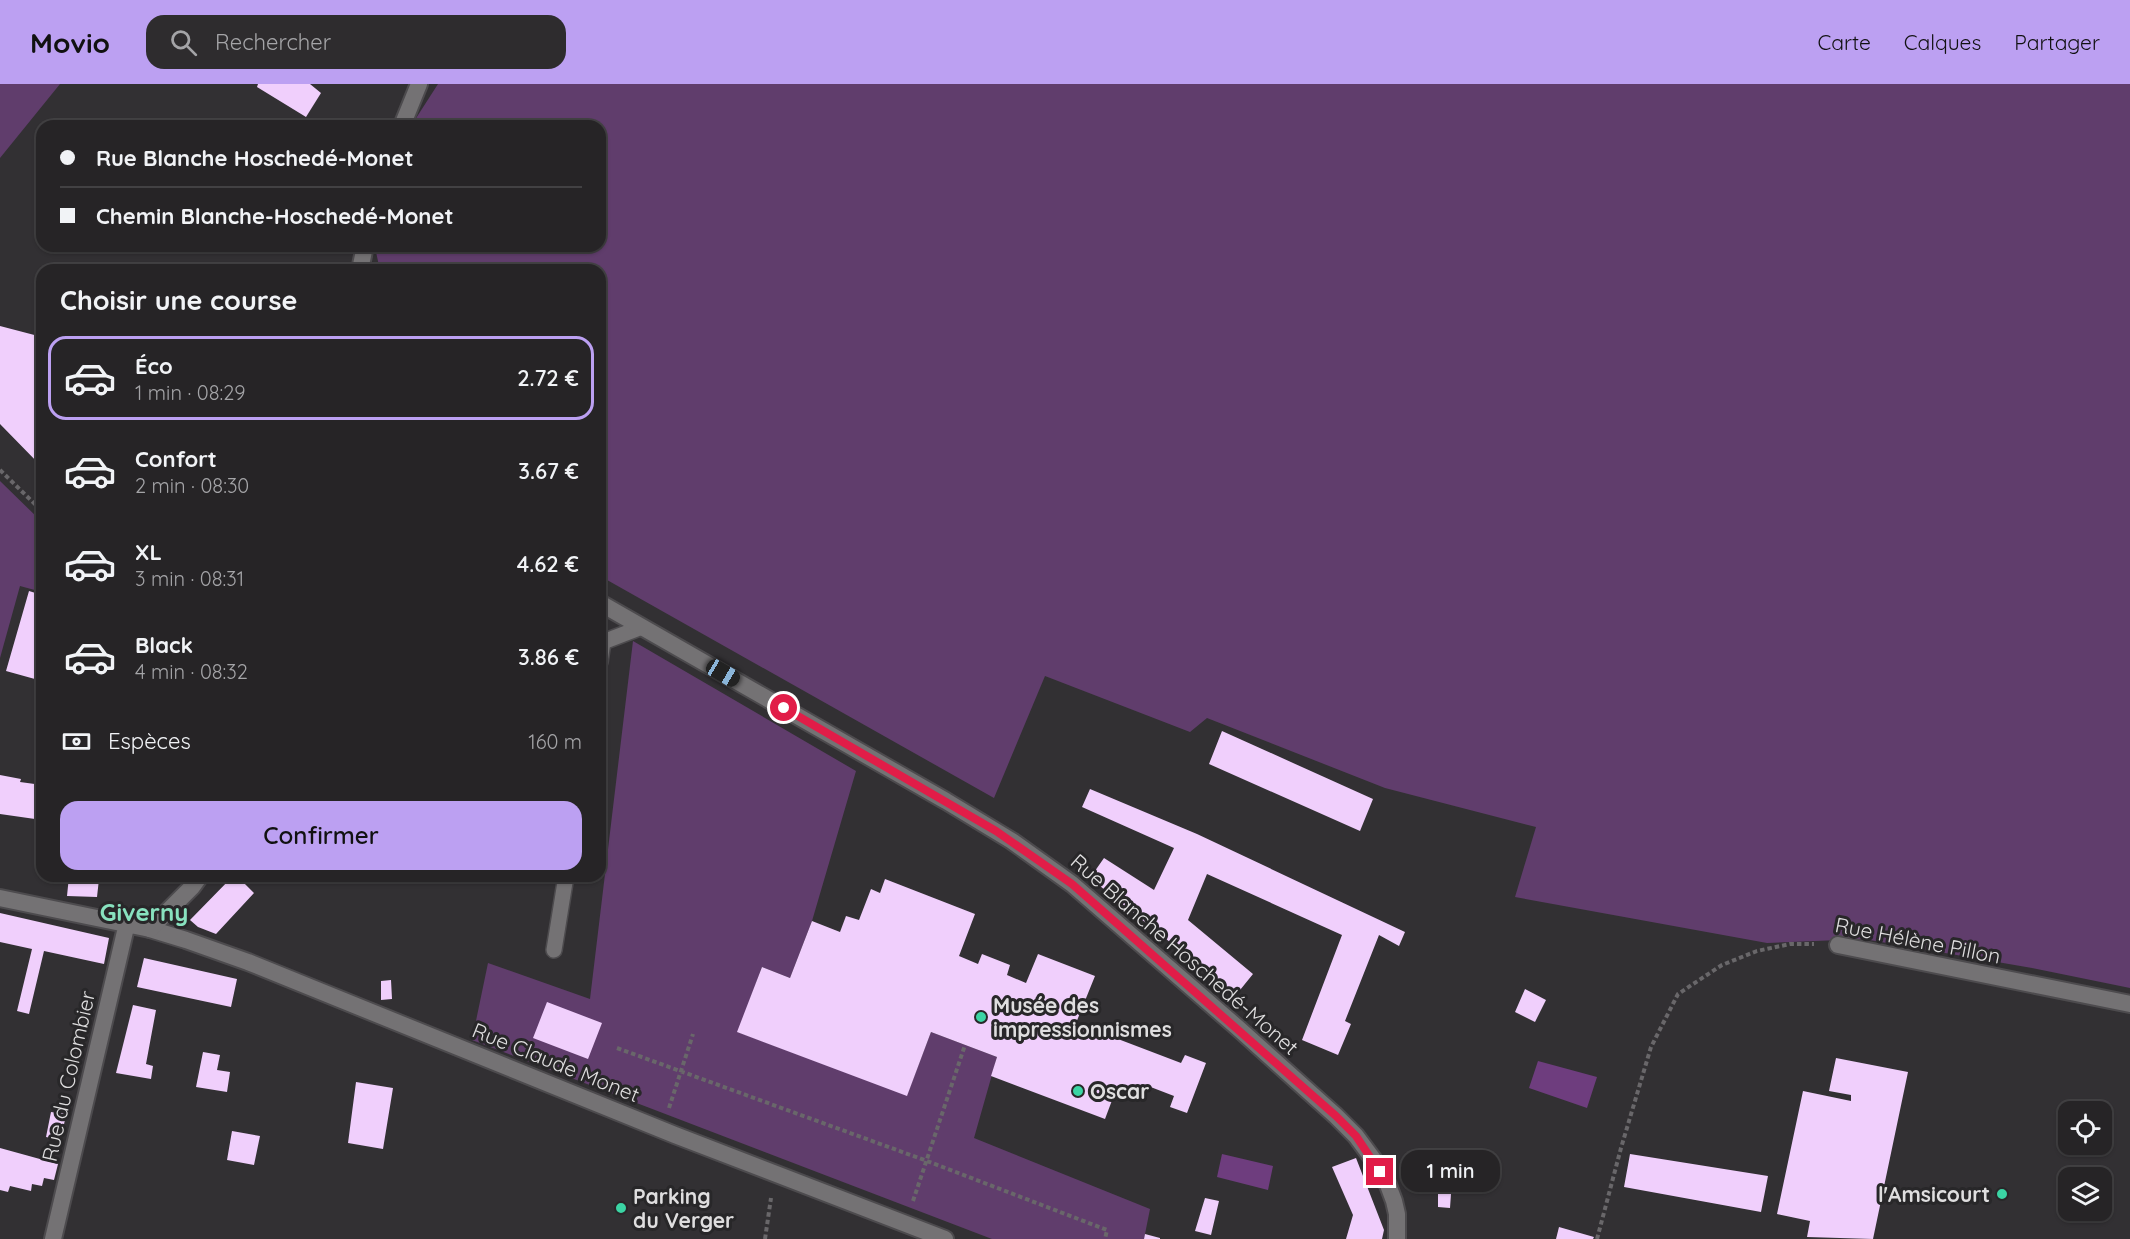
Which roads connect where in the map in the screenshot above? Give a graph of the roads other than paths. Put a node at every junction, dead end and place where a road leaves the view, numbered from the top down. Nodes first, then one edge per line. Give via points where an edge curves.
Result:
1 (419, 84) edge
2 (404, 120) edge
3 (606, 606) edge
4 (642, 627) junction
5 (606, 641) edge
6 (196, 882) edge
7 (565, 882) edge
8 (0, 898) edge
9 (127, 923) junction
10 (150, 929) junction
11 (1838, 945) road end
12 (554, 950) dead end
13 (2130, 1004) edge
14 (53, 1239) edge
15 (945, 1239) edge
16 (1397, 1239) edge

1 - 2 street
3 - 4 street, Rue Blanche Hoschedé-Monet
4 - 5 lane
4 - 16 street, Rue Blanche Hoschedé-Monet via 946,801 1072,884 1356,1136 1388,1185 1397,1214
6 - 10 street
7 - 12 lane
8 - 9 street
9 - 10 street, Rue Claude Monet
9 - 14 street, Rue du Colombier
10 - 15 street, Rue Claude Monet via 248,962
11 - 13 street, Rue Hélène Pillon

